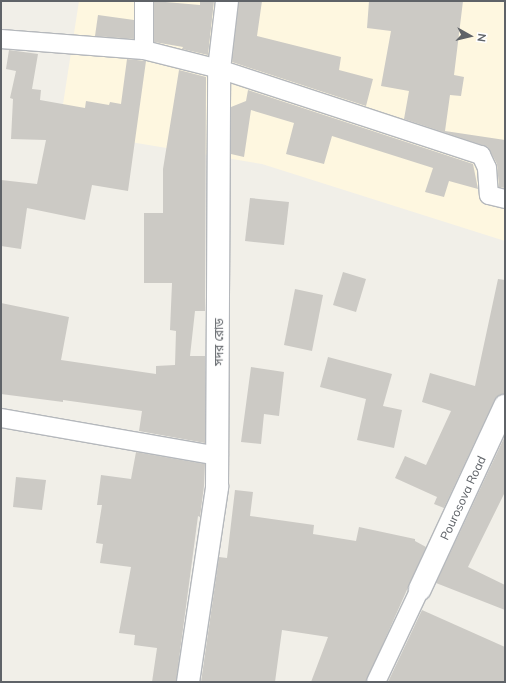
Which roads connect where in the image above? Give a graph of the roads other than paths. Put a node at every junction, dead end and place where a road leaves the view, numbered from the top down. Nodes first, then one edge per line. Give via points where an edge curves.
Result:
1 (144, 1) edge
2 (227, 1) edge
3 (1, 39) edge
4 (144, 50) junction
5 (219, 69) junction
6 (505, 199) edge
7 (505, 406) edge
8 (1, 418) edge
9 (219, 456) junction
10 (420, 589) joint
11 (188, 682) edge
12 (376, 682) edge

1 - 4 street
2 - 5 street, সদর রোড
3 - 4 street
4 - 5 street
5 - 6 street via 481,155 487,168 489,195
5 - 9 street, সদর রোড
7 - 10 street, Pourosova Road
8 - 9 street
9 - 11 street, সদর রোড via 217,487
10 - 12 street

